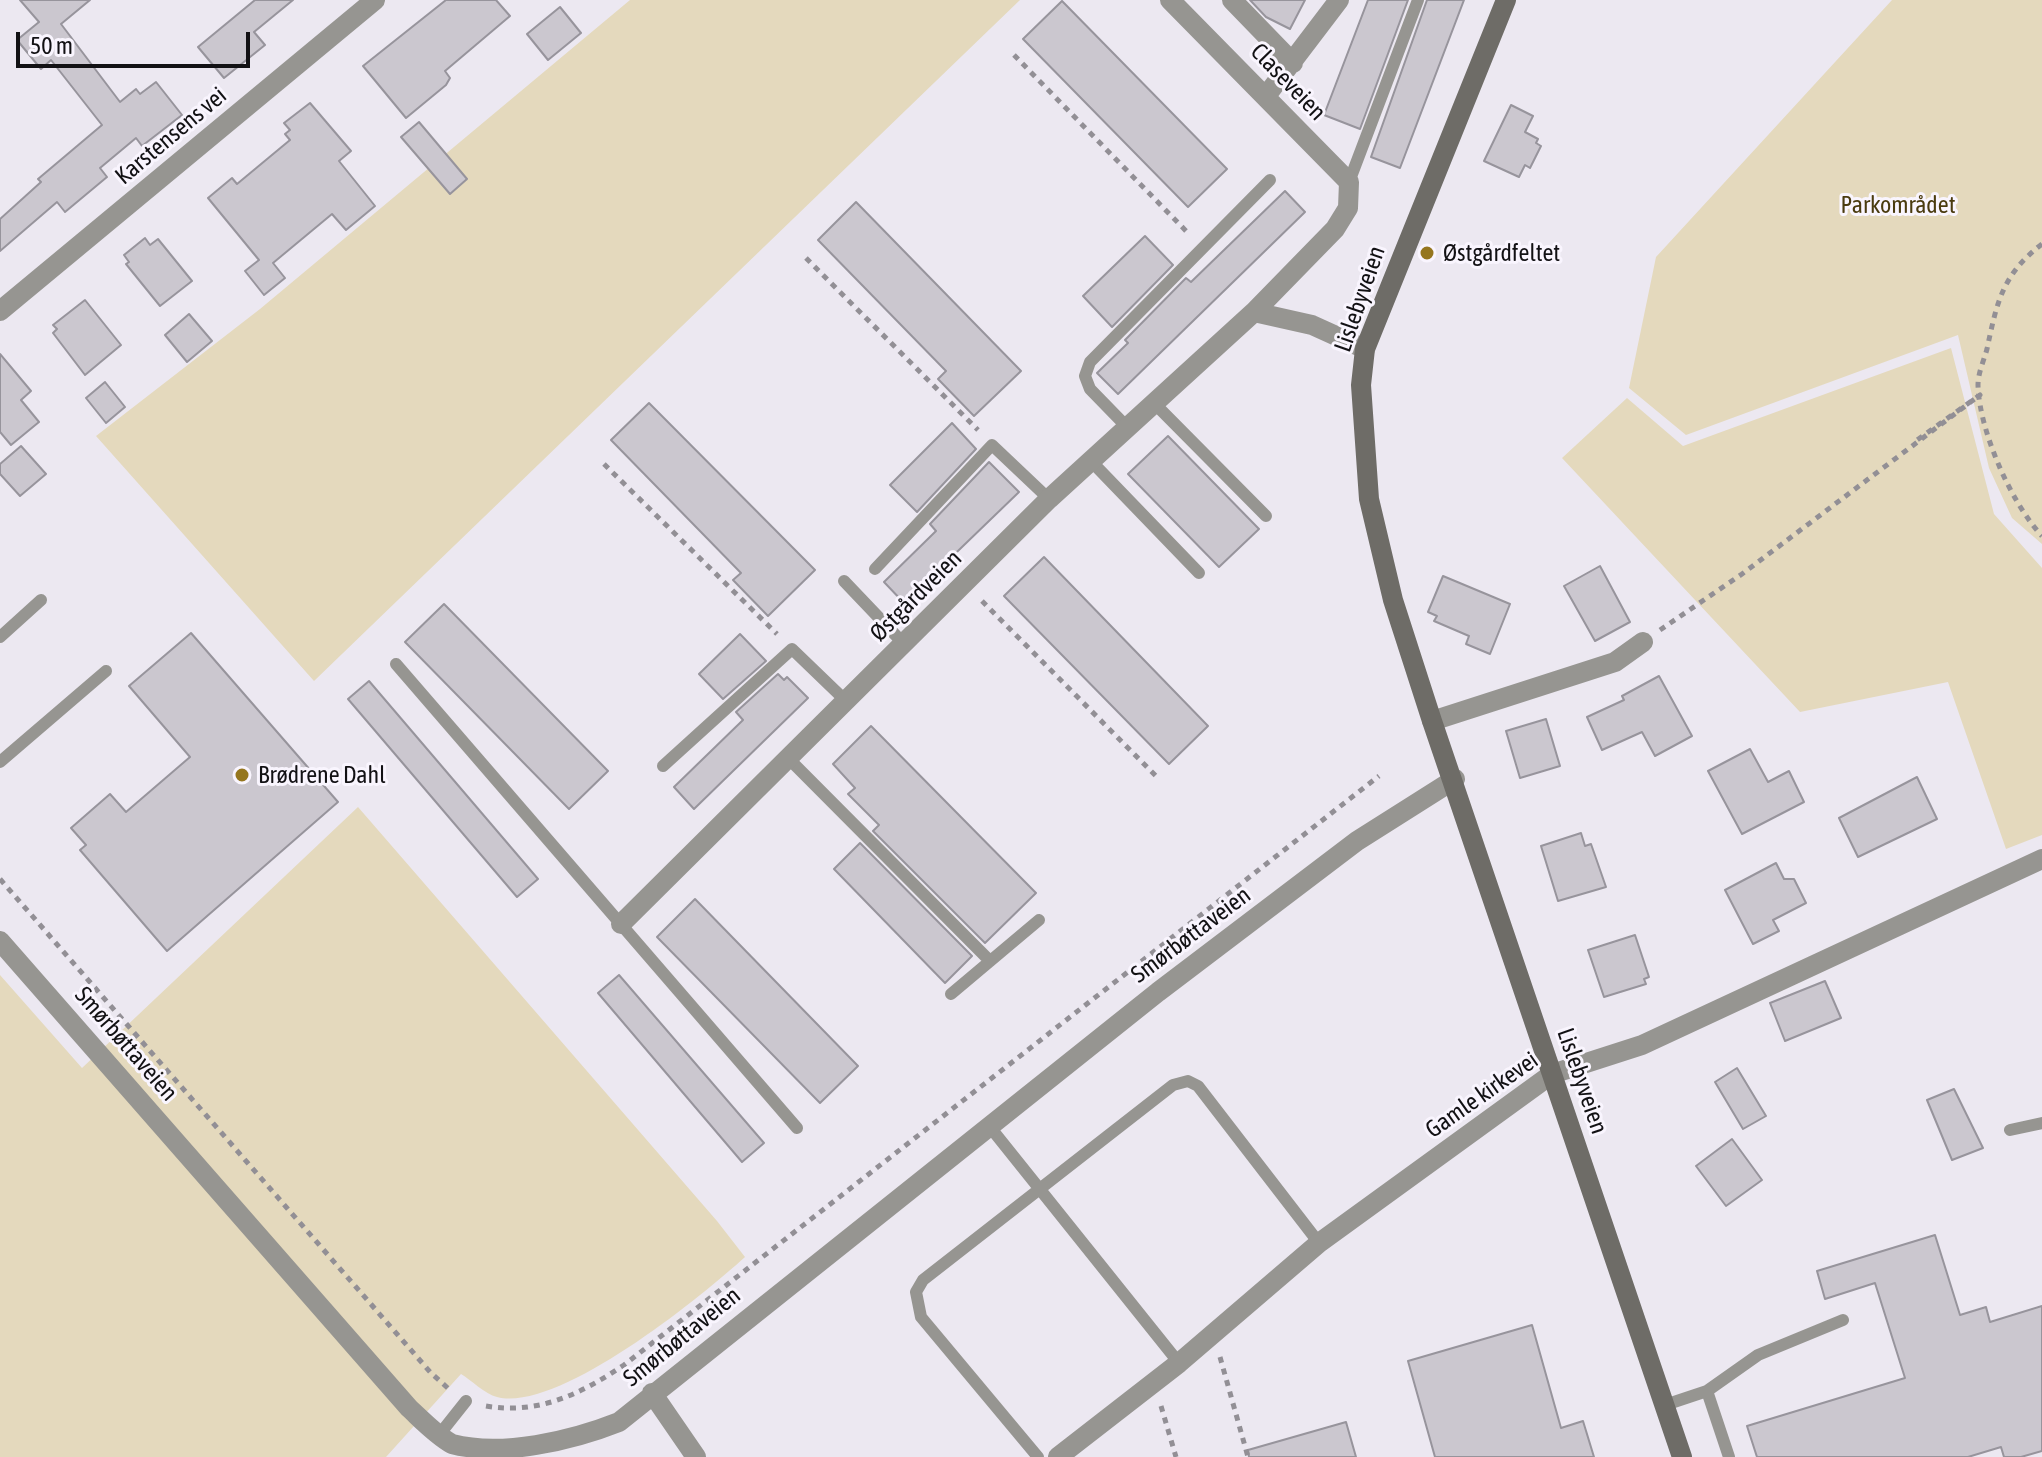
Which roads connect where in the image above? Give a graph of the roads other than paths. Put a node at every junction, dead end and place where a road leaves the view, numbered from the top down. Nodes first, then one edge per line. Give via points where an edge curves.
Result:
1 (375, 0) edge
2 (1170, 0) edge
3 (1232, 0) edge
4 (1339, 0) edge
5 (1418, 0) edge
6 (1506, 0) edge
7 (1293, 63) junction
8 (1266, 96) junction
9 (1270, 180) dead end
10 (1349, 182) junction
11 (0, 311) edge
12 (1254, 312) junction
13 (1365, 349) junction
14 (1152, 401) junction
15 (1126, 426) junction
16 (1090, 460) junction
17 (1049, 499) junction
18 (1266, 516) dead end
19 (875, 569) dead end
20 (1199, 573) dead end
21 (844, 581) dead end
22 (41, 600) dead end
23 (0, 637) edge
24 (1643, 642) road end
25 (904, 644) junction
26 (396, 664) dead end
27 (106, 671) dead end
28 (847, 702) junction
29 (1432, 721) junction
30 (787, 757) junction
31 (0, 762) edge
32 (663, 766) dead end
33 (1455, 779) junction
34 (2042, 859) edge
35 (1039, 920) dead end
36 (621, 924) junction
37 (0, 941) edge
38 (990, 961) junction
39 (951, 994) dead end
40 (1552, 1074) junction
41 (2042, 1123) edge
42 (990, 1127) junction
43 (797, 1128) dead end
44 (2010, 1130) dead end
45 (1040, 1188) junction
46 (1319, 1243) junction
47 (1843, 1320) dead end
48 (1179, 1363) junction
49 (1707, 1391) junction
50 (652, 1393) junction
51 (466, 1401) road end
52 (1665, 1405) junction
53 (439, 1435) junction
54 (696, 1457) edge
55 (1038, 1457) edge
56 (1058, 1457) edge
57 (1682, 1457) edge
58 (1729, 1457) edge

1 - 11 street, Karstensens vei
2 - 8 street, Claseveien
3 - 7 street
4 - 7 street
5 - 10 lane
6 - 13 street, Lislebyveien
7 - 8 street
8 - 10 street, Claseveien
9 - 15 lane via 1090,362 1085,376 1090,389
10 - 12 street, Østgårdveien via 1348,208 1335,229
12 - 13 street via 1312,325
12 - 14 street, Østgårdveien
13 - 29 street, Lislebyveien via 1362,430 1369,499 1393,600
14 - 15 street, Østgårdveien
14 - 18 lane
15 - 16 street, Østgårdveien
16 - 17 street, Østgårdveien
16 - 20 lane
17 - 19 lane via 992,445
17 - 25 street, Østgårdveien
21 - 25 lane
22 - 23 lane
24 - 29 street via 1615,662
25 - 28 street, Østgårdveien
26 - 36 lane
27 - 31 lane
28 - 30 street, Østgårdveien
28 - 32 lane via 792,649
29 - 33 street, Lislebyveien
30 - 36 street, Østgårdveien
30 - 38 lane
33 - 40 street, Lislebyveien
33 - 42 street, Smørbøttaveien via 1357,841
34 - 40 street, Gamle kirkevei via 1642,1045
35 - 38 lane
36 - 43 lane
37 - 53 street, Smørbøttaveien via 409,1408
38 - 39 lane
40 - 46 street, Gamle kirkevei
40 - 52 street, Lislebyveien
41 - 44 lane
42 - 45 lane
42 - 50 street, Smørbøttaveien
45 - 46 lane via 1173,1085 1188,1081 1198,1086
45 - 48 lane
45 - 55 lane via 923,1280 916,1292 921,1317
46 - 48 street, Gamle kirkevei
47 - 49 lane via 1758,1355
48 - 56 street, Gamle kirkevei
49 - 52 lane
49 - 58 lane
50 - 53 street, Smørbøttaveien via 619,1422 541,1449 474,1451
50 - 54 street
51 - 53 lane
52 - 57 street, Lislebyveien

